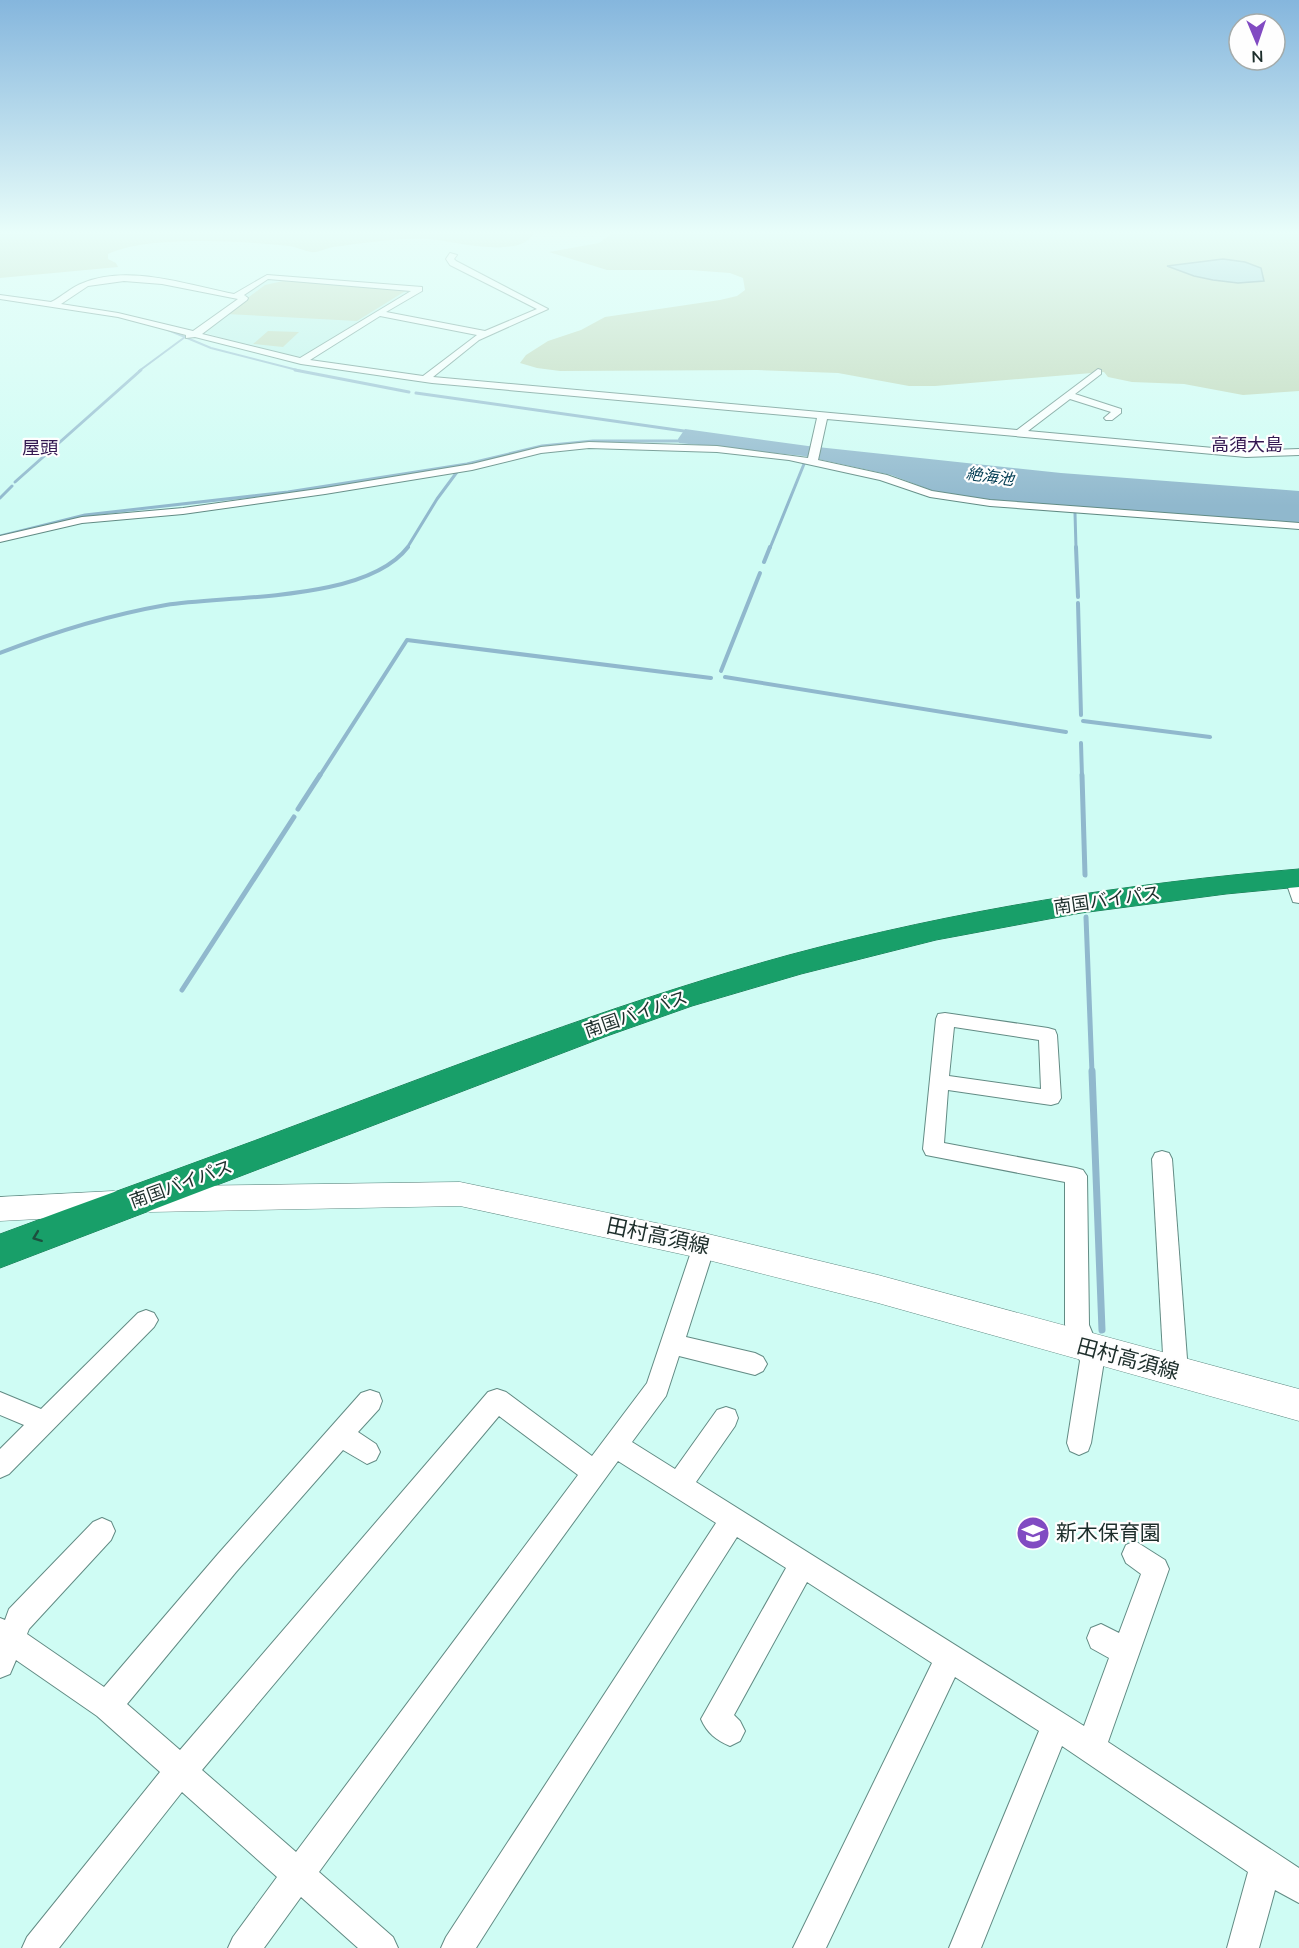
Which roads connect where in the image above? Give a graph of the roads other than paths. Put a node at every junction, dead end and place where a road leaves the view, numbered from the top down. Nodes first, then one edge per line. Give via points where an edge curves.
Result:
1 (150, 325) edge
2 (208, 325) edge
3 (359, 325) edge
4 (439, 325) edge
5 (507, 325) edge
6 (486, 334) junction
7 (188, 337) junction
8 (301, 362) junction
9 (1098, 372) dead end
10 (424, 379) junction
11 (1068, 395) junction
12 (823, 415) junction
13 (1109, 418) dead end
14 (1021, 432) junction
15 (1299, 452) edge
16 (811, 461) junction
17 (1299, 526) edge
18 (0, 539) edge
19 (1297, 880) edge
20 (939, 1082) junction
21 (1162, 1159) dead end
22 (129, 1202) junction
23 (56, 1206) junction
24 (0, 1209) edge
25 (0, 1228) edge
26 (704, 1246) junction
27 (0, 1251) edge
28 (146, 1320) dead end
29 (672, 1344) junction
30 (1086, 1348) junction
31 (755, 1364) dead end
32 (1176, 1372) junction
33 (370, 1401) dead end
34 (0, 1403) edge
35 (1299, 1405) edge
36 (726, 1418) dead end
37 (44, 1422) junction
38 (342, 1435) junction
39 (1079, 1443) dead end
40 (615, 1445) junction
41 (367, 1452) dead end
42 (0, 1466) edge
43 (594, 1472) junction
44 (679, 1485) junction
45 (733, 1520) junction
46 (102, 1532) dead end
47 (1135, 1554) dead end
48 (803, 1564) junction
49 (1101, 1638) dead end
50 (4, 1645) edge
51 (1127, 1653) junction
52 (951, 1657) junction
53 (107, 1707) junction
54 (1056, 1725) junction
55 (729, 1731) dead end
56 (1091, 1748) junction
57 (180, 1771) junction
58 (1266, 1865) junction
59 (297, 1875) junction
60 (1299, 1887) edge
61 (38, 1948) edge
62 (244, 1948) edge
63 (382, 1948) edge
64 (457, 1948) edge
65 (809, 1948) edge
66 (965, 1948) edge
67 (1243, 1948) edge

1 - 7 street
2 - 7 street
3 - 8 street
4 - 6 street
5 - 6 street
6 - 10 street
7 - 8 street
8 - 10 street
9 - 11 street
10 - 12 street
11 - 13 street via 1118,411
11 - 14 street
12 - 14 street
12 - 16 street
14 - 15 street via 1246,454
16 - 17 street via 964,500
16 - 18 street via 717,449 589,445 541,450 472,467 325,491 82,520
19 - 22 highway, 南国バイパス via 1167,891 1021,912 766,973 658,1006
19 - 23 highway, 南国バイパス via 1158,878 964,909 821,941 649,991
20 - 20 street via 945,1019 1048,1035 1050,1098
20 - 30 street via 933,1149 1076,1176 1077,1325
21 - 32 street
22 - 23 main road, 田村高須線
22 - 26 main road, 田村高須線 via 460,1194
22 -> 27 highway, 南国バイパス
23 - 24 main road, 田村高須線
23 - 25 highway, 南国バイパス
26 - 29 street
26 - 30 main road, 田村高須線 via 878,1288
28 - 37 street
29 - 31 street
29 - 40 street via 657,1388
30 - 32 main road, 田村高須線
30 - 39 street via 1092,1361
32 - 35 main road, 田村高須線
33 - 38 street
34 - 37 street
36 - 44 street
37 - 42 street
38 - 41 street
38 - 53 street via 227,1563
40 - 43 street
40 - 44 street
43 - 57 street via 498,1400
43 - 59 street
44 - 45 street
45 - 48 street
45 - 64 street
46 - 50 street via 19,1618
47 - 51 street via 1156,1569
48 - 52 street
48 - 55 street via 716,1719
49 - 51 street
50 - 53 street
51 - 56 street
52 - 54 street
52 - 65 street
53 - 57 street
54 - 56 street
54 - 66 street
56 - 58 street
57 - 59 street
57 - 61 street
58 - 60 street
58 - 67 street
59 - 62 street
59 - 63 street

